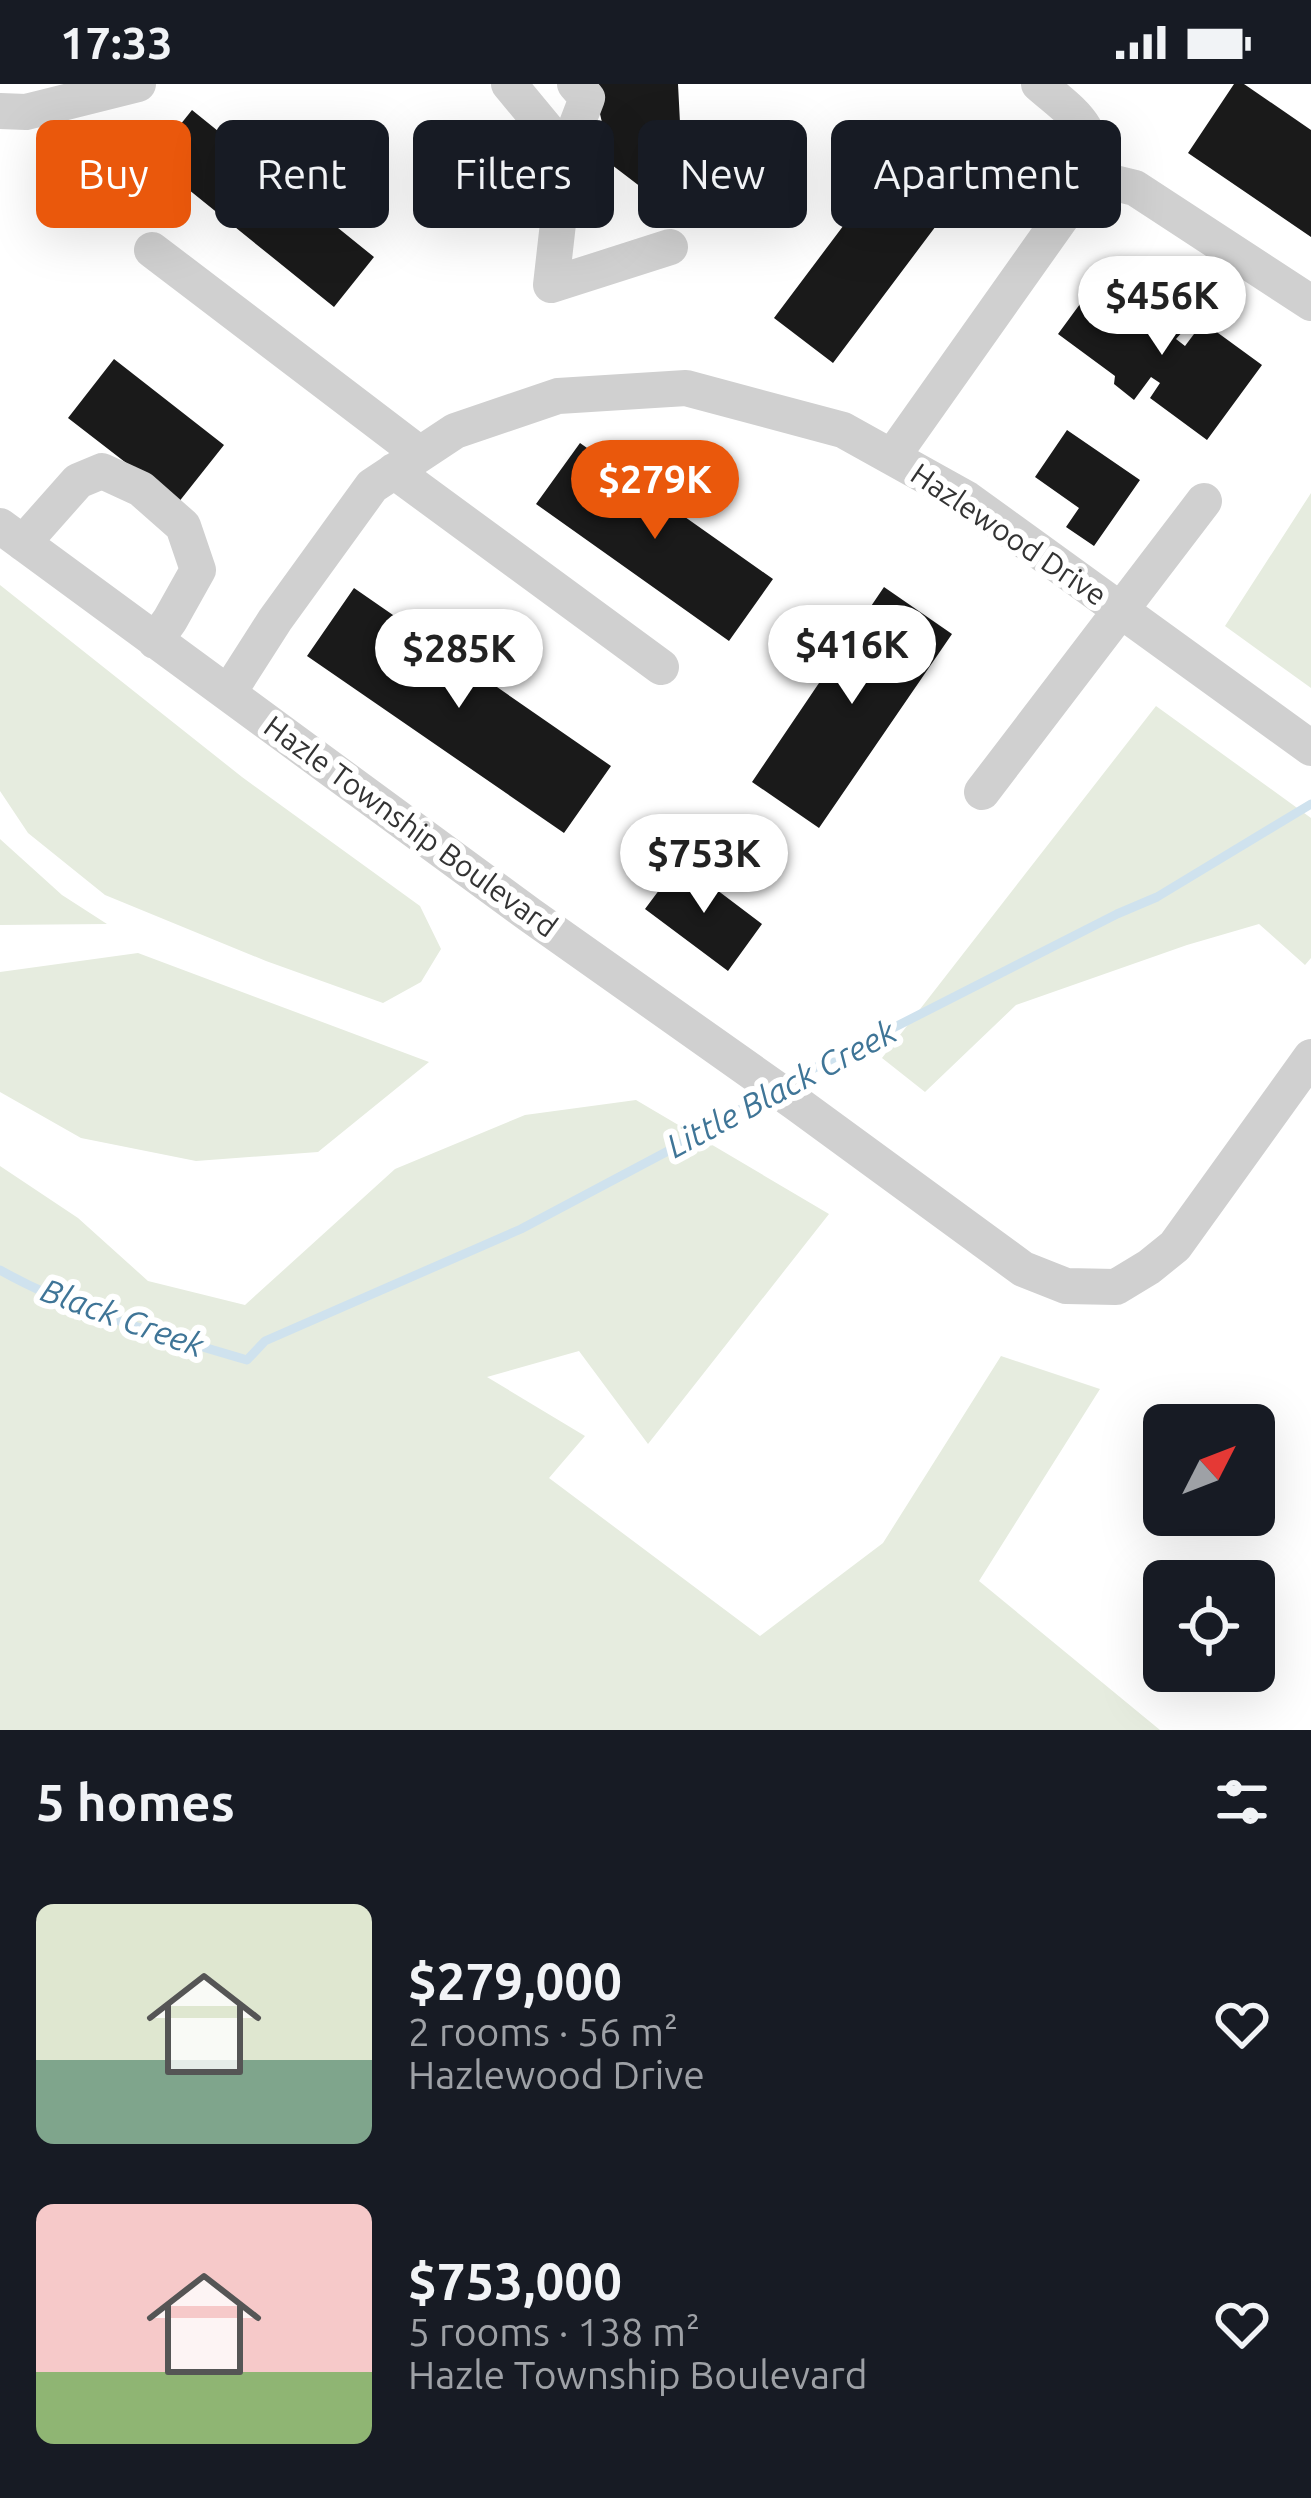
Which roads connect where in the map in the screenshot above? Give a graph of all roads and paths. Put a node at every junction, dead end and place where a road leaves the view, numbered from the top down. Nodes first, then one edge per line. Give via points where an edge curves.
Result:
1 (137, 84) edge
2 (509, 84) edge
3 (575, 84) edge
4 (1039, 84) edge
5 (92, 88) edge
6 (0, 111) edge
7 (539, 120) edge
8 (579, 120) edge
9 (1080, 120) edge
10 (1121, 185) edge
11 (557, 228) edge
12 (1054, 228) edge
13 (670, 247) dead end
14 (152, 250) dead end
15 (1311, 303) edge
16 (892, 457) junction
17 (407, 463) junction
18 (1204, 501) dead end
19 (12, 534) edge
20 (1120, 608) junction
21 (155, 640) junction
22 (662, 667) dead end
23 (229, 692) junction
24 (1311, 748) edge
25 (982, 791) dead end
26 (1311, 1057) edge

1 - 5 street
2 - 7 street
3 - 8 street via 587,98
4 - 9 street
5 - 6 street via 26,112
10 - 15 street
11 - 13 street via 551,284
12 - 16 street
14 - 17 street
16 - 17 street, Hazlewood Drive via 843,430 686,388 558,396 455,431
16 - 20 street, Hazlewood Drive via 967,499
17 - 22 street
17 - 23 street, Hazlewood Drive via 372,486
18 - 20 street
19 - 21 street, Hazle Township Boulevard
19 - 21 street via 102,471 141,489 183,526 198,570
20 - 24 street, Hazlewood Drive
20 - 25 street
21 - 23 street, Hazle Township Boulevard
23 - 26 street, Hazle Township Boulevard via 1022,1269 1066,1286 1116,1287 1174,1246

